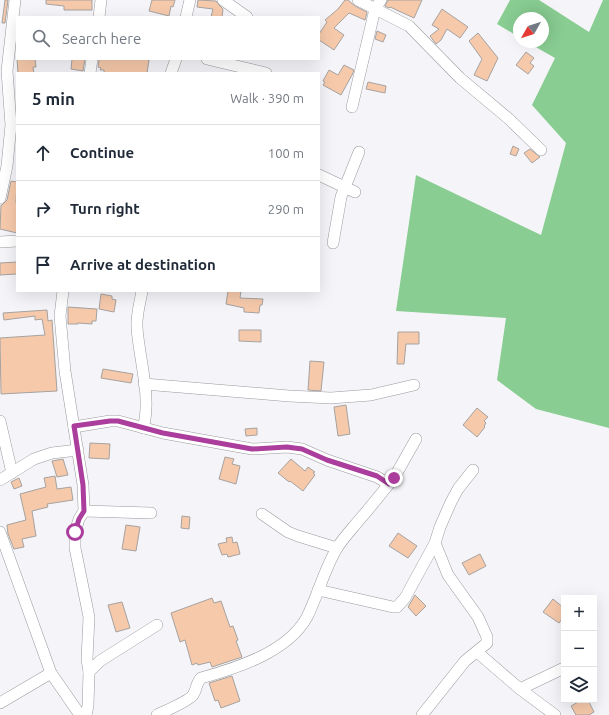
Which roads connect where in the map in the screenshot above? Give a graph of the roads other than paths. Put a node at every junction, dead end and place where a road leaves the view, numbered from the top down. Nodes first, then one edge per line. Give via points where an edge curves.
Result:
1 (15, 0) edge
2 (101, 0) edge
3 (190, 0) edge
4 (223, 0) edge
5 (358, 0) edge
6 (378, 5) edge
7 (99, 16) edge
8 (186, 16) edge
9 (246, 16) edge
10 (92, 60) edge
11 (176, 60) edge
12 (211, 60) edge
13 (90, 72) edge
14 (171, 72) edge
15 (262, 72) edge
16 (13, 92) edge
17 (352, 107) dead end
18 (541, 150) dead end
19 (359, 152) dead end
20 (12, 166) edge
21 (320, 175) edge
22 (345, 186) junction
23 (356, 192) dead end
24 (0, 198) edge
25 (16, 241) edge
26 (0, 242) edge
27 (333, 243) dead end
28 (62, 292) edge
29 (142, 292) edge
30 (144, 384) junction
31 (414, 385) dead end
32 (0, 421) edge
33 (74, 426) junction
34 (143, 428) junction
35 (416, 439) dead end
36 (78, 450) junction
37 (473, 470) dead end
38 (12, 472) junction
39 (0, 480) edge
40 (389, 484) junction
41 (84, 511) junction
42 (151, 513) dead end
43 (262, 514) dead end
44 (0, 532) edge
45 (435, 543) junction
46 (337, 548) junction
47 (318, 590) junction
48 (156, 624) dead end
49 (477, 652) junction
50 (561, 669) edge
51 (89, 672) junction
52 (51, 673) junction
53 (520, 689) junction
54 (0, 704) edge
55 (80, 715) edge
56 (86, 715) edge
57 (157, 715) edge
58 (422, 715) edge
59 (555, 715) edge

1 - 16 street via 7,71
2 - 7 street
3 - 8 street
4 - 9 street
5 - 6 street
6 - 17 street
6 - 18 street via 409,26 460,78
10 - 13 street
11 - 14 street
12 - 15 street
16 - 20 street
19 - 22 street
20 - 24 street
21 - 22 street
22 - 23 street
22 - 27 street
25 - 26 street
28 - 33 street via 60,316
29 - 30 street via 137,325
30 - 31 street via 331,398 371,395
30 - 34 street via 146,413
32 - 38 street
33 - 34 street via 118,421
33 - 36 street
34 - 40 street via 252,449 302,449 377,476
35 - 40 street
36 - 38 street via 52,453 34,459
36 - 41 street
37 - 45 street via 451,502
38 - 39 street
40 - 46 street
41 - 42 street
41 - 51 street via 79,519 74,540 89,617
43 - 46 street via 288,532
44 - 52 street
45 - 47 street via 405,598 397,607
45 - 49 street via 448,575 478,617 487,637 487,643
46 - 47 street
47 - 57 street via 306,618 284,642 258,658 202,678 197,682 193,695
48 - 51 street via 100,661
49 - 53 street
49 - 58 street via 465,662
50 - 53 street
51 - 56 street
52 - 54 street
52 - 55 street
53 - 59 street

